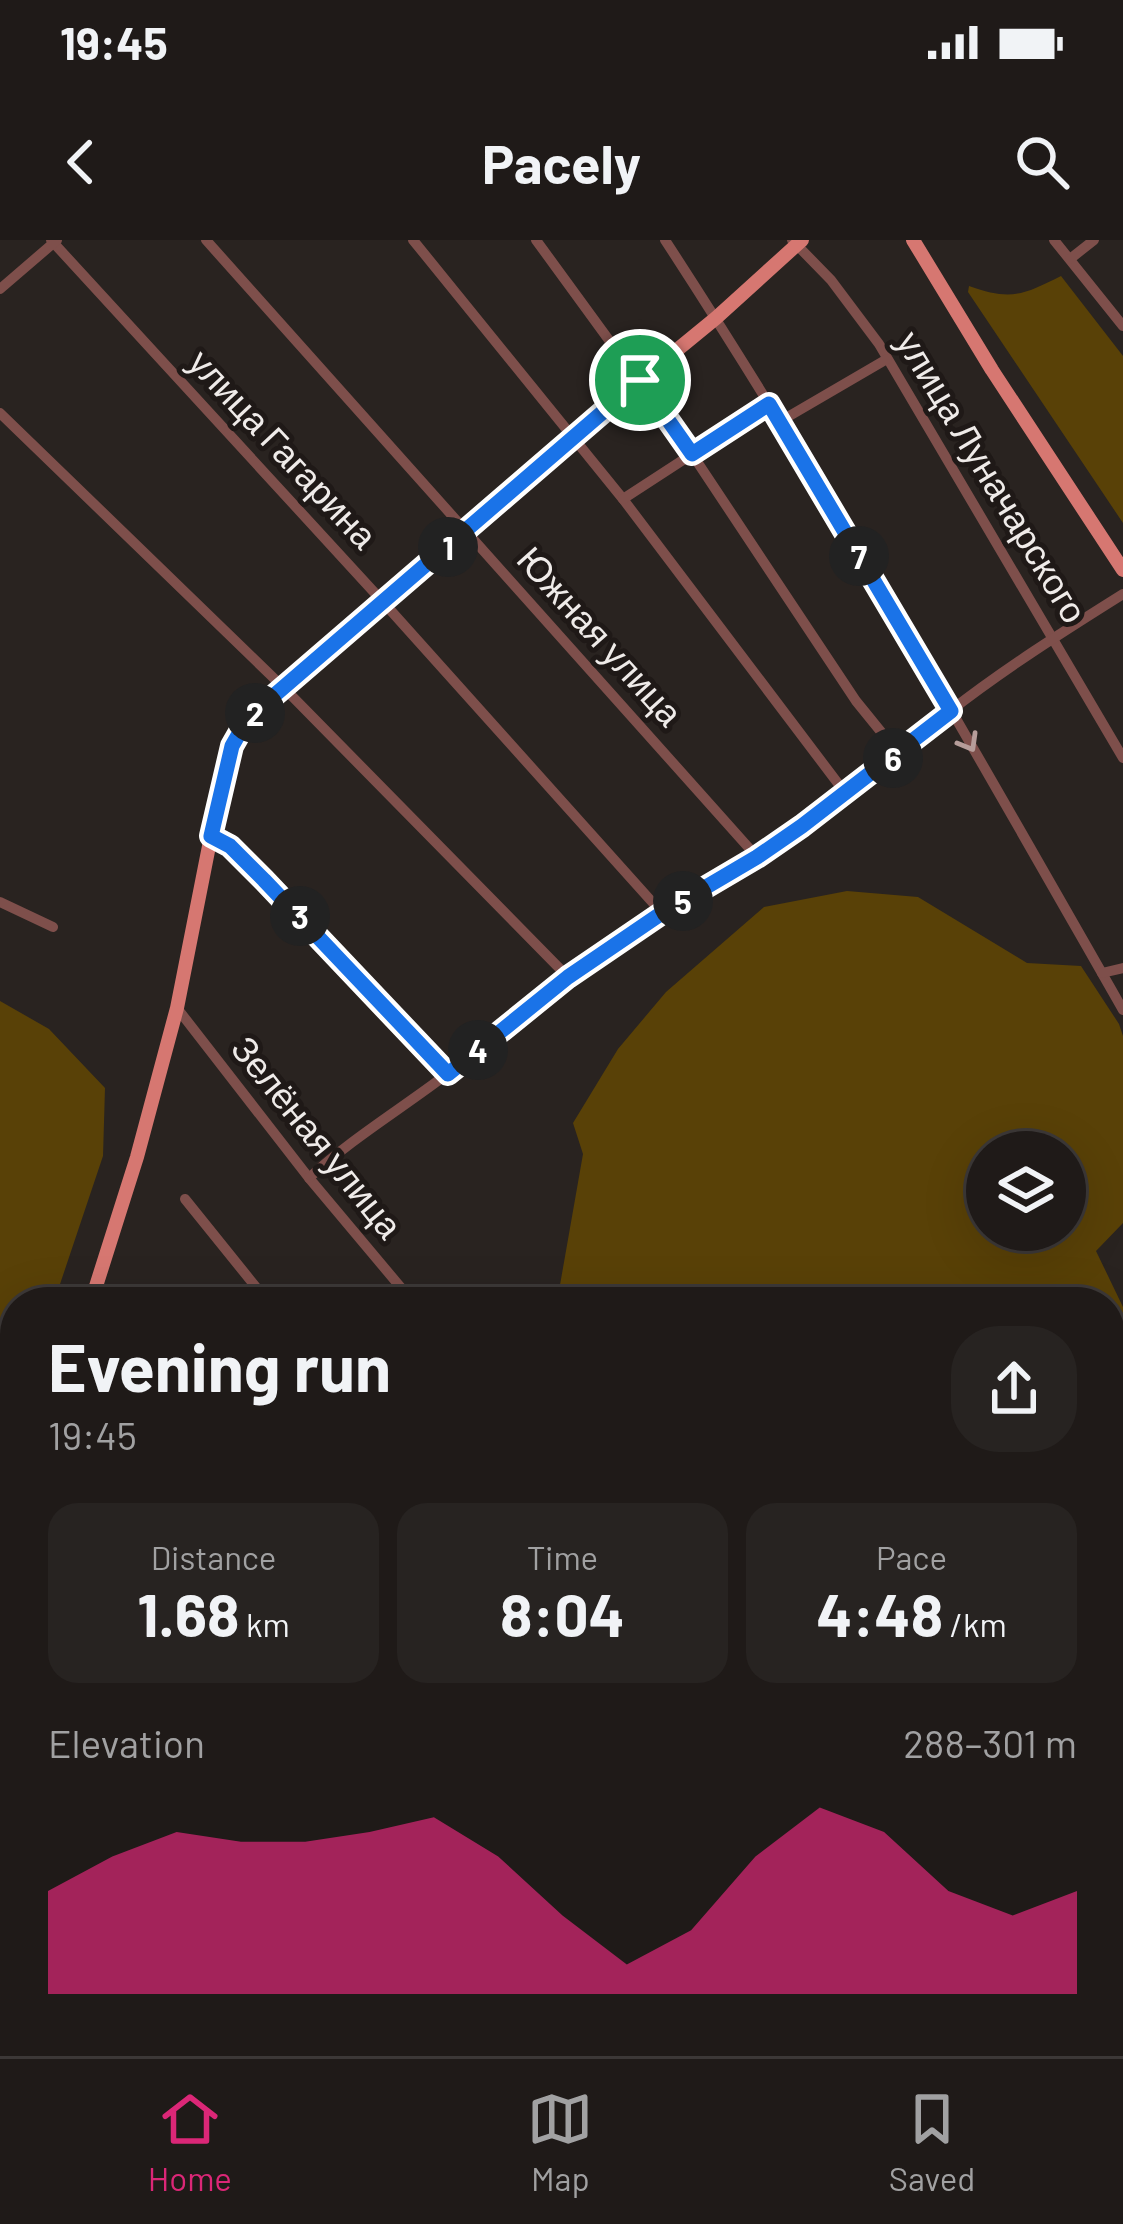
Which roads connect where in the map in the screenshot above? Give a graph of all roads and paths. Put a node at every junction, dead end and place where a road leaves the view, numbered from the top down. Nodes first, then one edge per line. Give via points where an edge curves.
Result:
1 (206, 240) edge
2 (413, 240) edge
3 (536, 240) edge
4 (665, 240) edge
5 (913, 240) edge
6 (1054, 240) edge
7 (1094, 240) edge
8 (54, 241) edge
9 (797, 242) edge
10 (1070, 259) junction
11 (0, 290) edge
12 (716, 318) junction
13 (1123, 326) edge
14 (887, 359) junction
15 (640, 380) junction
16 (769, 404) junction
17 (0, 413) edge
18 (779, 422) junction
19 (572, 436) junction
20 (692, 454) junction
21 (623, 500) junction
22 (467, 531) junction
23 (1123, 570) edge
24 (1123, 594) edge
25 (384, 603) junction
26 (1054, 638) junction
27 (284, 688) junction
28 (951, 711) junction
29 (898, 754) junction
30 (1123, 758) edge
31 (846, 794) junction
32 (211, 836) junction
33 (757, 857) junction
34 (0, 902) edge
35 (662, 913) junction
36 (53, 928) dead end
37 (1123, 968) edge
38 (1102, 973) junction
39 (568, 977) junction
40 (177, 1008) junction
41 (1123, 1010) edge
42 (448, 1074) junction
43 (309, 1178) junction
44 (185, 1198) dead end
45 (96, 1287) edge
46 (256, 1287) edge
47 (400, 1287) edge

1 - 22 street, Южная улица
2 - 19 street
3 - 15 street
4 - 12 street
5 - 23 main road
6 - 10 street
7 - 10 street
8 - 11 street
8 - 25 street, улица Гагарина
9 - 12 main road
9 - 14 street, улица Луначарского
10 - 13 street
12 - 15 main road
12 - 16 street
14 - 18 street
14 - 26 street, улица Луначарского
15 - 19 main road
15 - 20 street
16 - 18 street
16 - 20 street
17 - 27 street
18 - 28 street
19 - 21 street
19 - 22 main road
20 - 21 street
20 - 29 street
21 - 31 street
22 - 25 main road
22 - 33 street, Южная улица
24 - 26 street
25 - 27 main road
25 - 35 street, улица Гагарина
26 - 28 street
26 - 30 street, улица Луначарского
27 - 32 main road via 238,731
27 - 39 street
28 - 29 street
28 -> 38 street
29 - 31 street
31 - 33 street
32 - 40 main road
32 - 42 street via 264,880
33 - 35 street
34 - 36 street
35 - 39 street
37 - 38 street
38 - 41 street
39 - 42 street
40 - 43 street, Зелёная улица
40 - 45 main road
42 - 43 street
43 - 47 street, Зелёная улица
44 - 46 street

